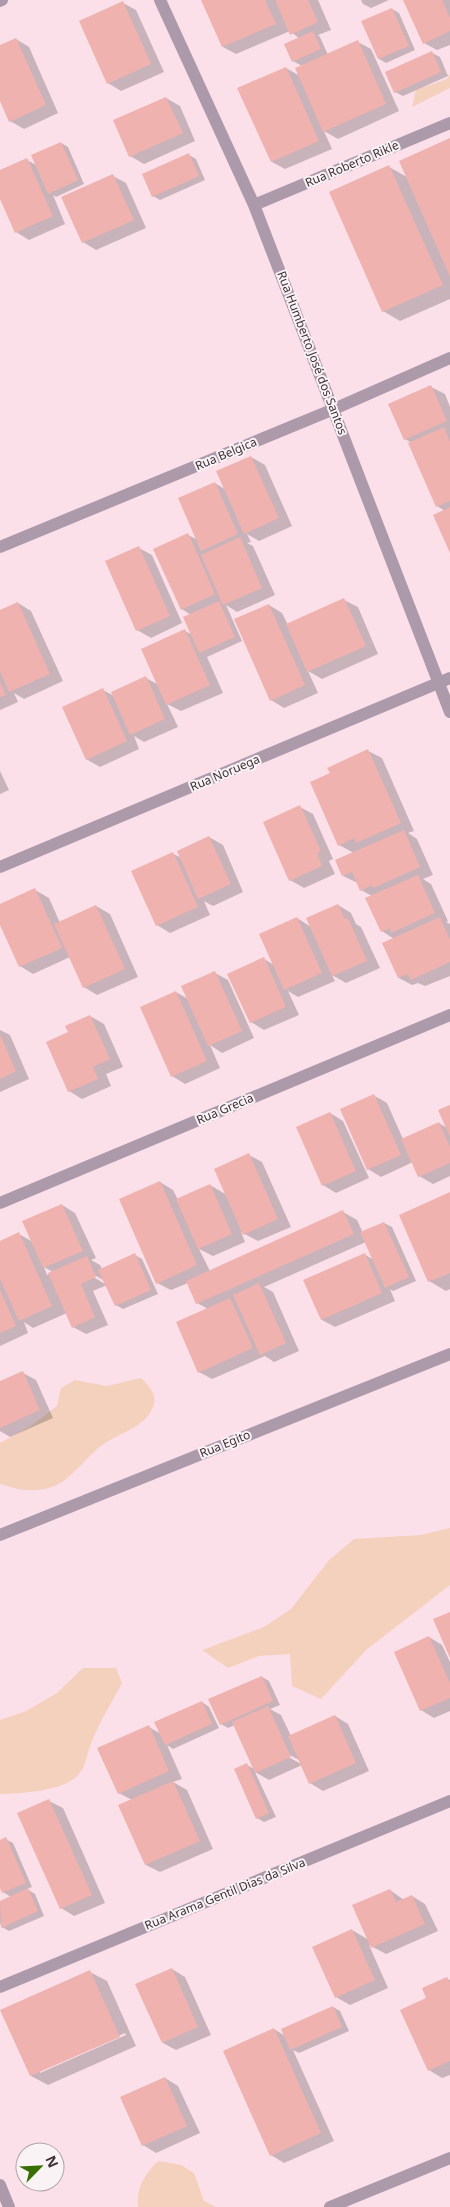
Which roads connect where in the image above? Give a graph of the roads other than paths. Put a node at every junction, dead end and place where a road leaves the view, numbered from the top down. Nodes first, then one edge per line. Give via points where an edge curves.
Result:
1 (160, 0) edge
2 (450, 124) edge
3 (254, 205) junction
4 (450, 358) edge
5 (334, 409) junction
6 (0, 547) edge
7 (444, 681) edge
8 (450, 712) edge
9 (0, 867) edge
10 (450, 1015) edge
11 (0, 1203) edge
12 (450, 1354) edge
13 (0, 1534) edge
14 (450, 1801) edge
15 (0, 1987) edge
16 (450, 2158) edge
17 (0, 2185) edge
18 (10, 2207) edge
19 (330, 2207) edge

1 - 3 street, Rua Humberto José dos Santos
2 - 3 street, Rua Roberto Rikle
3 - 5 street, Rua Humberto José dos Santos
4 - 5 street, Rua Belgica
5 - 6 street, Rua Belgica
5 - 7 street, Rua Humberto José dos Santos
7 - 8 street, Rua Humberto José dos Santos
7 - 9 street, Rua Noruega
10 - 11 street, Rua Grecia
12 - 13 street, Rua Egito
14 - 15 street, Rua Arama Gentil Dias da Silva
16 - 19 street
17 - 18 street

